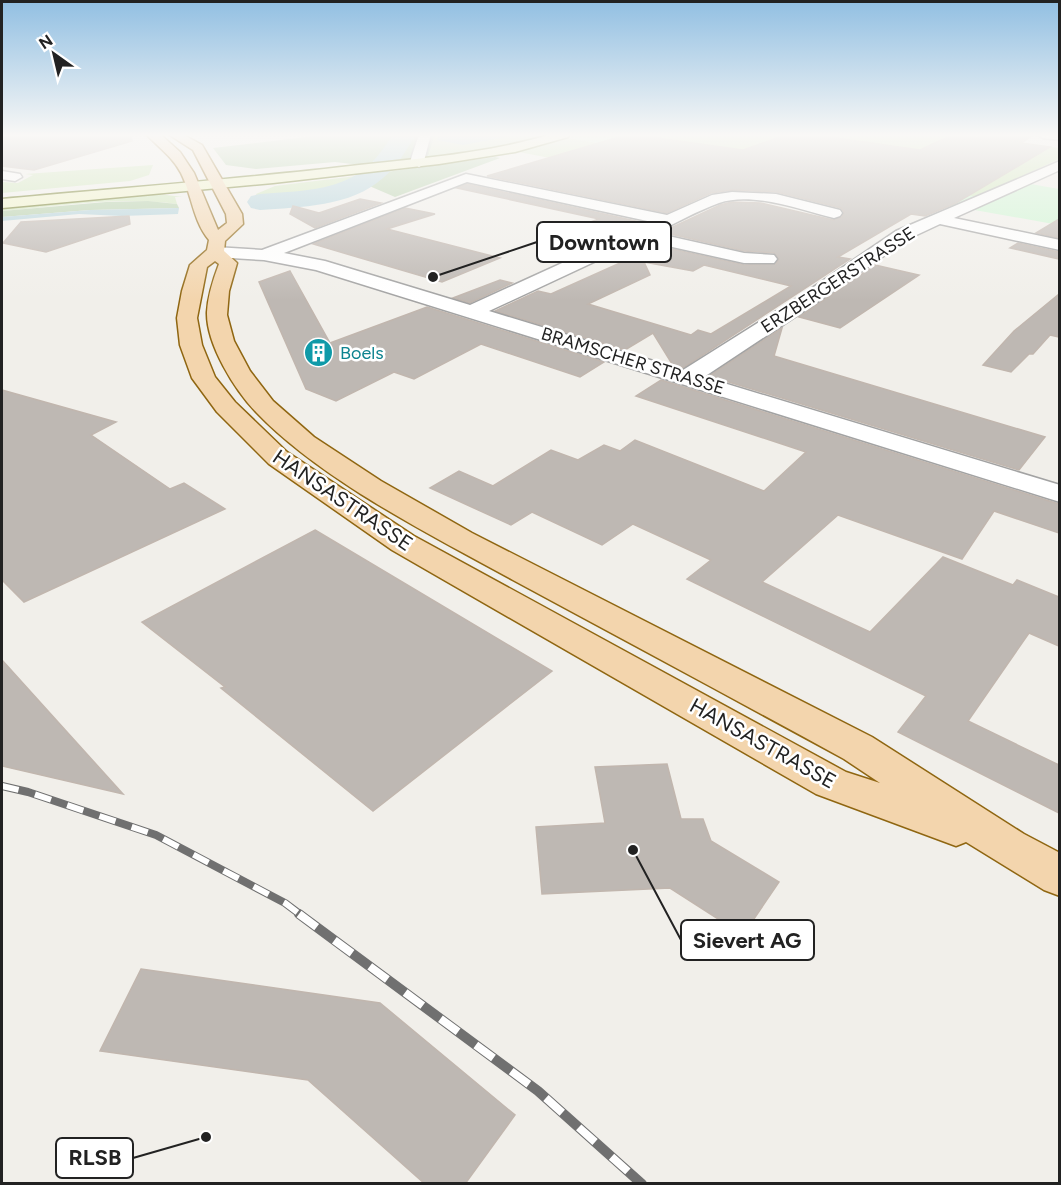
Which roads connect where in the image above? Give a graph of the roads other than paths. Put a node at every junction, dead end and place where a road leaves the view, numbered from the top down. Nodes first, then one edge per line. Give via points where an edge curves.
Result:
1 (121, 189) edge
2 (142, 189) edge
3 (195, 189) edge
4 (222, 189) edge
5 (436, 189) edge
6 (520, 189) edge
7 (1007, 189) edge
8 (2, 198) edge
9 (2, 204) edge
10 (834, 213) dead end
11 (938, 219) junction
12 (666, 220) junction
13 (638, 234) junction
14 (1059, 245) edge
15 (216, 246) junction
16 (264, 255) junction
17 (768, 259) dead end
18 (471, 312) junction
19 (688, 377) junction
20 (1059, 494) edge
21 (1059, 876) edge

1 - 8 main road
2 - 9 main road
3 - 15 main road via 205,226
4 - 15 main road via 235,224
5 - 16 street
6 - 12 street
7 - 11 street, ERZBERGERSTRASSE
10 - 12 street via 773,199 737,196 711,200
11 - 14 street
11 - 19 street, ERZBERGERSTRASSE via 886,245
12 - 13 street
13 - 17 street via 744,258
13 - 18 street
15 - 16 street, BRAMSCHER STRASSE
15 - 21 main road, HANSASTRASSE via 199,265 192,291 188,318 191,345 204,378 226,407 293,469 403,543 831,783 1008,848
16 - 18 street, BRAMSCHER STRASSE via 319,265
18 - 19 street, BRAMSCHER STRASSE
19 - 20 street, BRAMSCHER STRASSE

